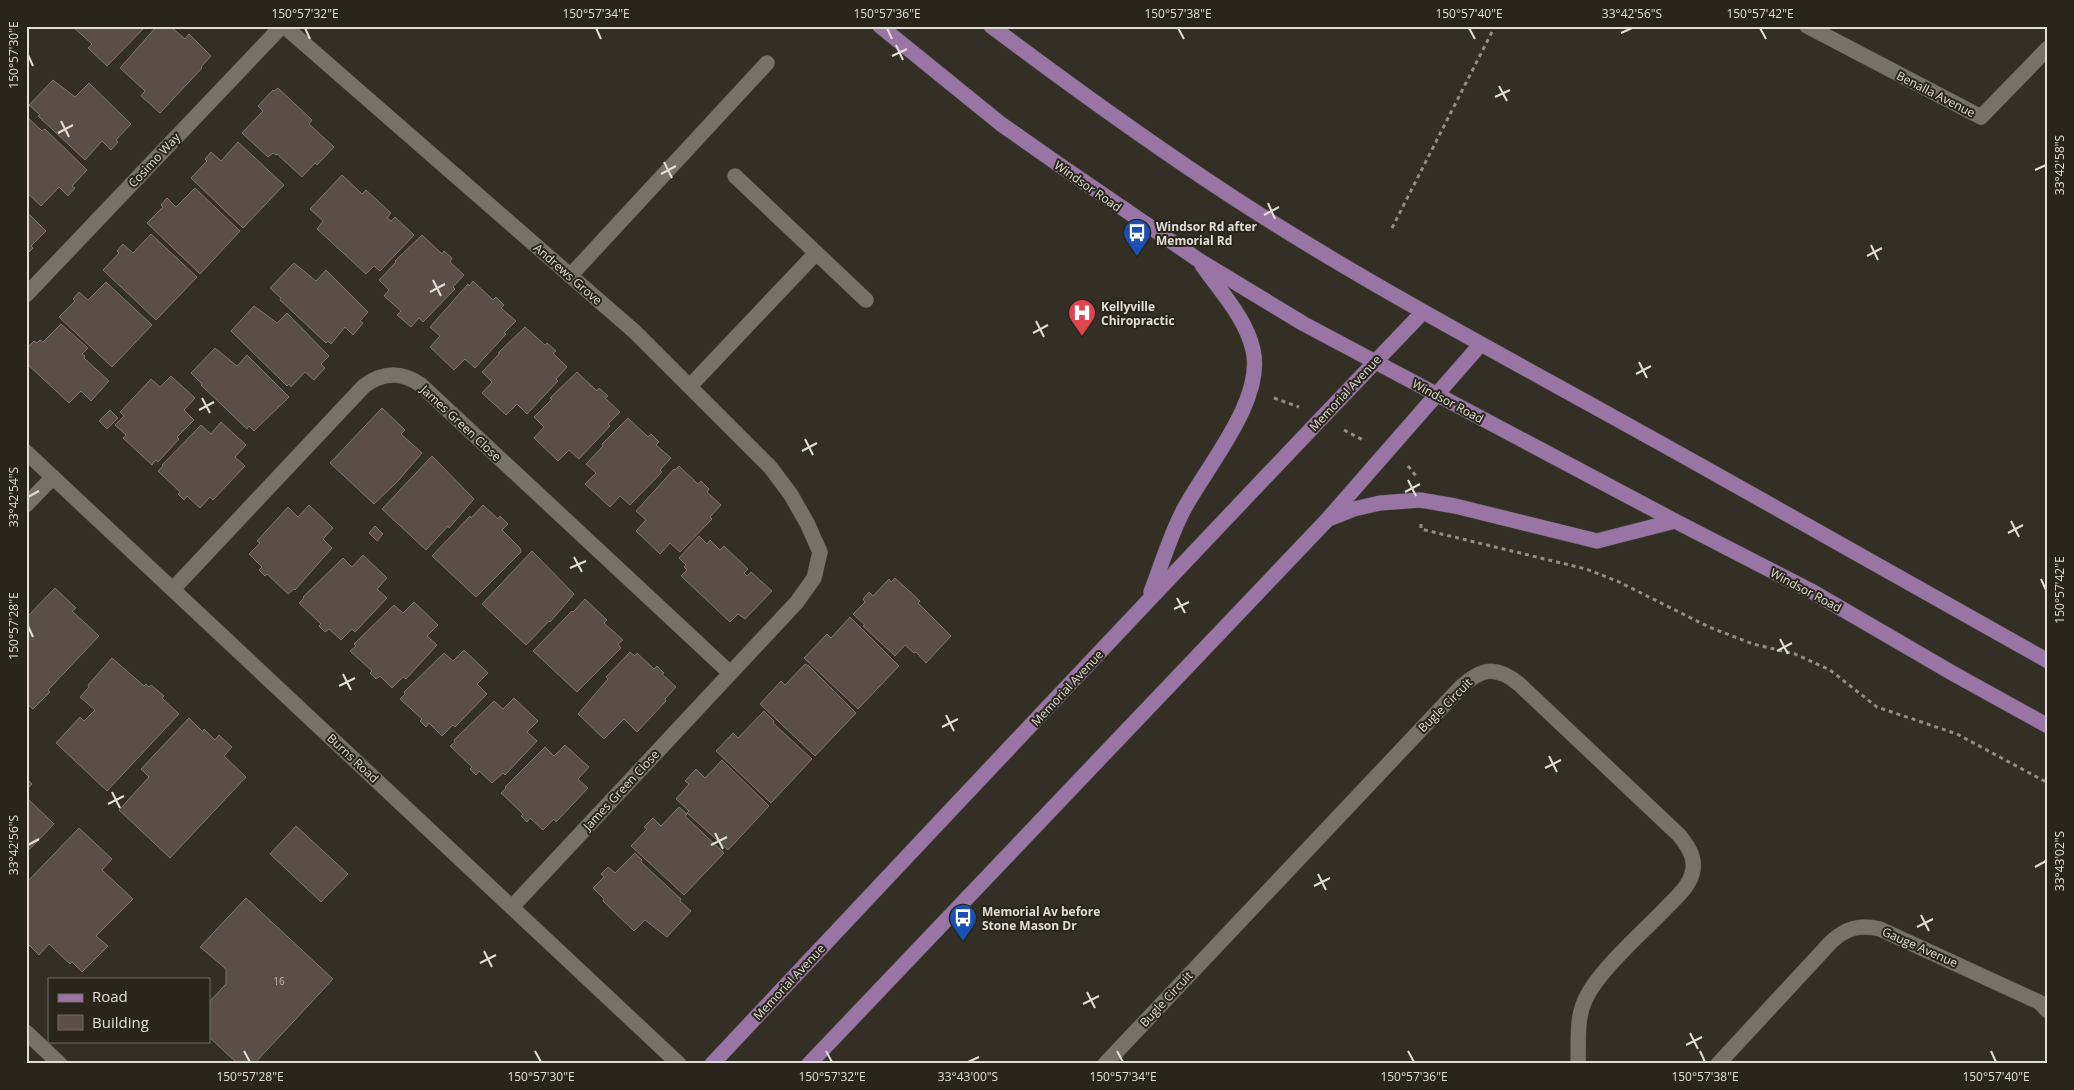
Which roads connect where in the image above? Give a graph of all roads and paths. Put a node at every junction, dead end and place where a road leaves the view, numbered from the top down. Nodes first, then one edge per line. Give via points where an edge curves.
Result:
1 (283, 26) edge
2 (880, 26) edge
3 (991, 26) edge
4 (1495, 26) edge
5 (1807, 26) edge
6 (2048, 48) edge
7 (768, 63) dead end
8 (735, 176) dead end
9 (1392, 228) dead end
10 (816, 253) junction
11 (1200, 261) junction
12 (570, 276) junction
13 (26, 295) edge
14 (866, 300) dead end
15 (1423, 312) junction
16 (1480, 345) junction
17 (1375, 362) junction
18 (690, 386) junction
19 (1437, 395) junction
20 (1275, 398) dead end
21 (1322, 418) junction
22 (26, 452) edge
23 (1387, 453) junction
24 (53, 477) junction
25 (1418, 481) dead end
26 (26, 505) edge
27 (1421, 517) dead end
28 (1327, 520) junction
29 (1675, 521) junction
30 (820, 552) joint
31 (173, 590) junction
32 (1147, 601) junction
33 (2048, 661) edge
34 (730, 673) junction
35 (2048, 726) edge
36 (2048, 783) edge
37 (512, 907) junction
38 (2048, 1011) edge
39 (26, 1032) edge
40 (60, 1064) edge
41 (679, 1064) edge
42 (712, 1064) edge
43 (809, 1064) edge
44 (1105, 1064) edge
45 (1578, 1064) edge
46 (1718, 1064) edge

1 - 12 street, Andrews Grove
1 - 13 street, Cosimo Way
2 - 11 main road, Windsor Road via 1001,124
3 - 15 main road via 1093,102 1235,199
4 - 9 path
5 - 6 street, Benalla Avenue via 1981,117
7 - 12 street
8 - 10 street
10 - 14 street
10 - 18 street
11 - 17 main road, Windsor Road via 1304,324
11 - 32 main road via 1246,328 1255,370 1250,394 1183,511
12 - 18 street, Andrews Grove via 635,332
15 - 16 main road
15 - 17 main road, Memorial Avenue
16 - 19 main road
16 - 33 main road
17 - 19 main road, Windsor Road
17 - 21 main road, Memorial Avenue
18 - 30 street, Andrews Grove via 771,468 795,502
19 - 23 main road
19 - 29 main road, Windsor Road
20 - 21 path
21 - 23 path
21 - 32 main road, Memorial Avenue
22 - 24 street, Burns Road
23 - 25 path via 1405,463
23 - 28 main road
24 - 26 street
24 - 31 street, Burns Road
27 - 36 path via 1421,529 1586,569 1717,630 1795,654 1830,670 1877,707 1957,734
28 - 29 main road via 1380,503 1420,500 1597,540
28 - 43 main road
29 - 35 main road, Windsor Road via 1813,592
30 - 34 street, James Green Close via 814,578 806,591
31 - 34 street, James Green Close via 364,386 388,374 400,375 421,385
31 - 37 street, Burns Road
32 - 42 main road, Memorial Avenue
34 - 37 street, James Green Close
37 - 41 street, Burns Road
38 - 46 street, Gauge Avenue via 2039,1002 1880,929 1859,927 1848,930 1831,942
39 - 40 street
44 - 45 street, Bugle Circuit via 1460,688 1476,675 1498,671 1519,684 1679,835 1692,857 1693,868 1685,887 1604,973 1585,1000 1580,1016

